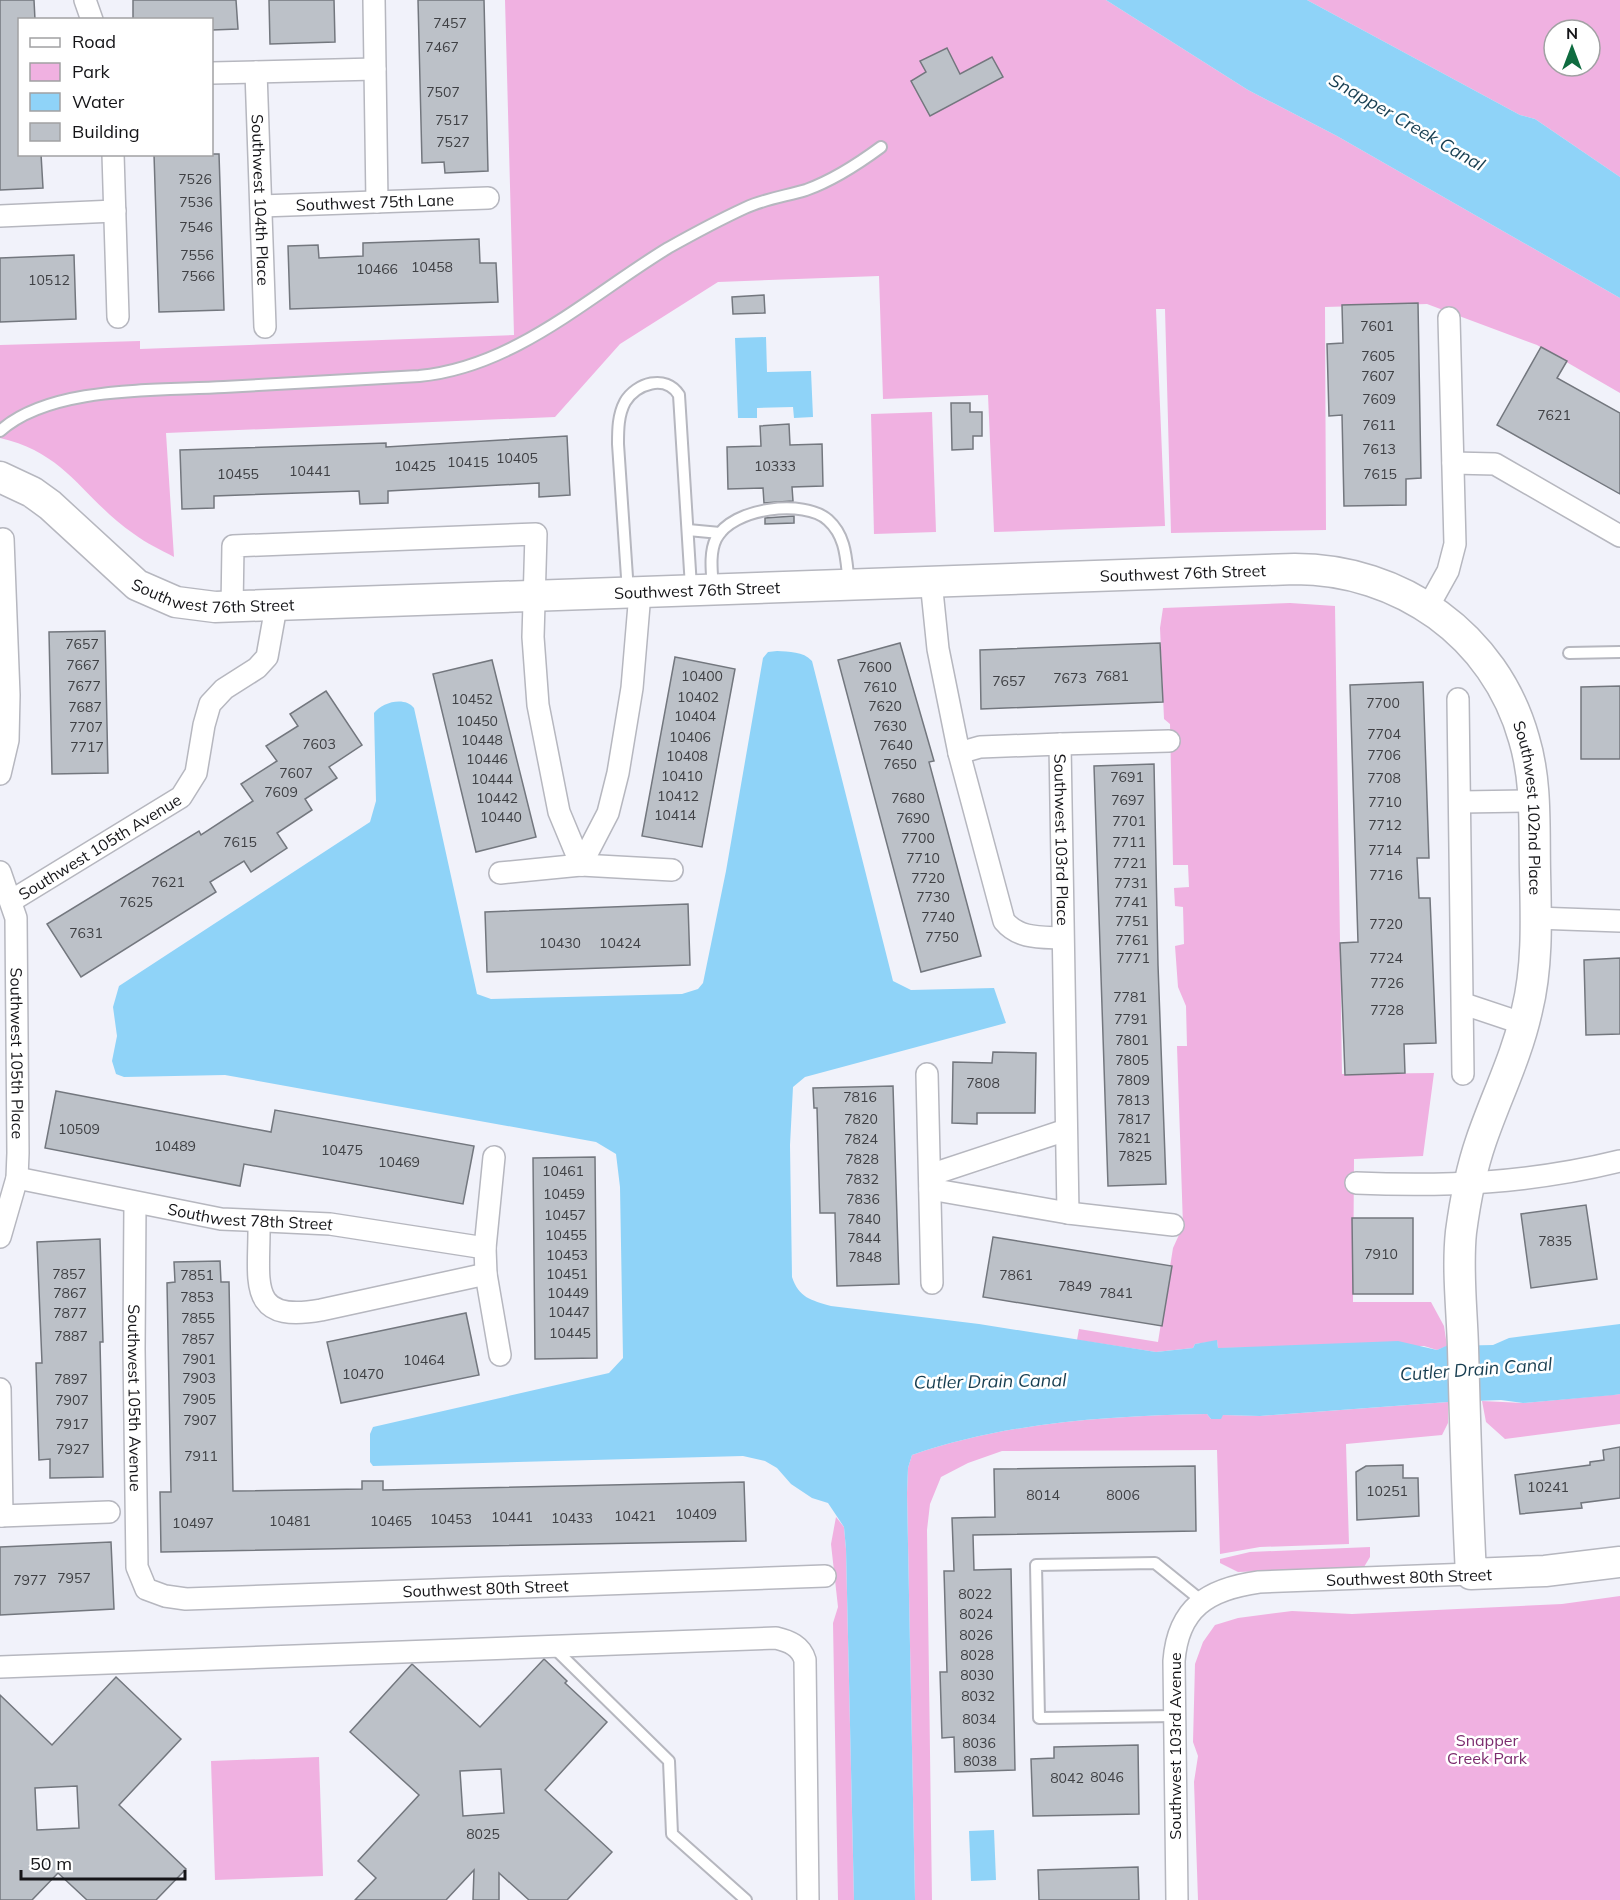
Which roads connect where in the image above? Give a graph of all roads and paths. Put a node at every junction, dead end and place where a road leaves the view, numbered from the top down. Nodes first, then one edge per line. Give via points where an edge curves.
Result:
1 (85, 0) edge
2 (374, 0) edge
3 (91, 18) edge
4 (375, 69) junction
5 (256, 72) junction
6 (213, 73) edge
7 (881, 147) dead end
8 (113, 156) edge
9 (488, 198) dead end
10 (377, 202) junction
11 (261, 206) junction
12 (115, 212) junction
13 (0, 216) edge
14 (118, 317) dead end
15 (1449, 318) dead end
16 (264, 327) dead end
17 (0, 431) edge
18 (1453, 463) junction
19 (0, 477) edge
20 (688, 530) junction
21 (720, 533) junction
22 (1620, 536) edge
23 (3, 539) dead end
24 (931, 581) junction
25 (849, 584) junction
26 (702, 590) junction
27 (634, 593) junction
28 (535, 597) junction
29 (276, 607) junction
30 (1428, 607) junction
31 (232, 608) junction
32 (1620, 652) edge
33 (1569, 653) dead end
34 (1458, 699) dead end
35 (1169, 741) dead end
36 (1060, 744) junction
37 (959, 753) junction
38 (0, 774) edge
39 (1533, 801) junction
40 (1461, 802) junction
41 (581, 865) junction
42 (672, 870) dead end
43 (0, 872) edge
44 (500, 873) dead end
45 (11, 901) junction
46 (1536, 918) junction
47 (1620, 921) edge
48 (1062, 938) junction
49 (1464, 1004) junction
50 (1524, 1024) junction
51 (8, 1040) edge
52 (927, 1074) dead end
53 (1463, 1074) dead end
54 (1066, 1130) junction
55 (494, 1157) dead end
56 (1620, 1161) edge
57 (16, 1178) junction
58 (930, 1182) junction
59 (1356, 1183) dead end
60 (1469, 1185) junction
61 (135, 1204) junction
62 (1068, 1212) junction
63 (259, 1223) junction
64 (1173, 1224) dead end
65 (0, 1237) edge
66 (485, 1248) junction
67 (486, 1274) junction
68 (932, 1283) dead end
69 (500, 1355) dead end
70 (0, 1389) edge
71 (0, 1413) edge
72 (109, 1512) dead end
73 (1, 1516) edge
74 (1620, 1562) edge
75 (1471, 1574) junction
76 (825, 1576) dead end
77 (146, 1589) joint
78 (1202, 1601) junction
79 (551, 1645) junction
80 (0, 1667) edge
81 (1174, 1716) junction
82 (746, 1900) edge
83 (808, 1900) edge
84 (1177, 1900) edge

1 - 3 street
2 - 4 street
4 - 5 street
4 - 10 street
5 - 6 street
5 - 11 street, Southwest 104th Place
7 - 17 lane via 849,170 809,189 748,207 669,248 540,333 476,364 444,374 105,394 47,406 10,422
8 - 12 street
9 - 10 street, Southwest 75th Lane
10 - 11 street, Southwest 75th Lane
11 - 16 street, Southwest 104th Place
12 - 13 street
12 - 14 street
15 - 18 street
18 - 22 street via 1495,464
18 - 30 street via 1453,558
19 - 31 street, Southwest 76th Street via 50,505 121,572 151,593 176,602
20 - 21 lane
20 - 26 lane
20 - 27 lane via 679,395 671,386 656,383 631,395 619,423
21 - 25 lane via 730,522 751,512 818,513 829,520 843,542
21 - 26 lane
23 - 38 street via 9,718
24 - 25 street, Southwest 76th Street
24 - 30 street, Southwest 76th Street via 1314,570 1373,581
24 - 37 street via 938,650
25 - 26 street, Southwest 76th Street
26 - 27 street, Southwest 76th Street
27 - 28 street, Southwest 76th Street
27 - 41 street via 632,688 618,773 608,813
28 - 29 street, Southwest 76th Street
28 - 31 street via 536,534 233,546
28 - 41 street via 533,637 538,705 559,812
29 - 31 street, Southwest 76th Street
29 - 45 street, Southwest 105th Avenue via 267,657 210,704 196,773 181,797
30 - 39 street, Southwest 102nd Place via 1479,652 1507,694 1525,739
32 - 33 lane
34 - 40 street
35 - 36 street
36 - 37 street, Southwest 103rd Place via 980,747
36 - 48 street, Southwest 103rd Place
37 - 48 street via 1004,921 1011,930 1027,936
39 - 40 street
39 - 46 street, Southwest 102nd Place
40 - 49 street
41 - 42 street
41 - 44 street
43 - 45 street, Southwest 105th Place
45 - 51 street, Southwest 105th Place via 16,924
46 - 47 street
46 - 50 street, Southwest 102nd Place
48 - 54 street, Southwest 103rd Place
49 - 50 street
49 - 53 street
50 - 60 street, Southwest 102nd Place
51 - 57 street, Southwest 105th Place
52 - 58 street
54 - 58 street
54 - 62 street, Southwest 103rd Place
55 - 66 street
56 - 60 street via 1559,1175
57 - 61 street, Southwest 78th Street
57 - 65 street, Southwest 105th Place
58 - 62 street
58 - 68 street
59 - 60 street
60 - 75 street, Southwest 102nd Place via 1460,1245
61 - 63 street, Southwest 78th Street
61 - 77 street, Southwest 105th Avenue via 137,1567
62 - 64 street
63 - 66 street, Southwest 78th Street via 330,1224
63 - 67 street via 261,1288 272,1309 281,1313 300,1314
66 - 67 street
67 - 69 street
70 - 71 street
71 - 73 street
72 - 73 street
74 - 75 street, Southwest 80th Street
75 - 78 street, Southwest 80th Street via 1259,1582 1226,1589
76 - 77 street, Southwest 80th Street via 186,1599
78 - 81 street, Southwest 103rd Avenue via 1186,1617 1175,1646
78 - 81 lane via 1155,1563 1036,1565 1039,1719
79 - 80 street
79 - 82 lane via 669,1761 672,1834
79 - 83 street via 776,1638 796,1646 805,1660
81 - 84 street, Southwest 103rd Avenue

